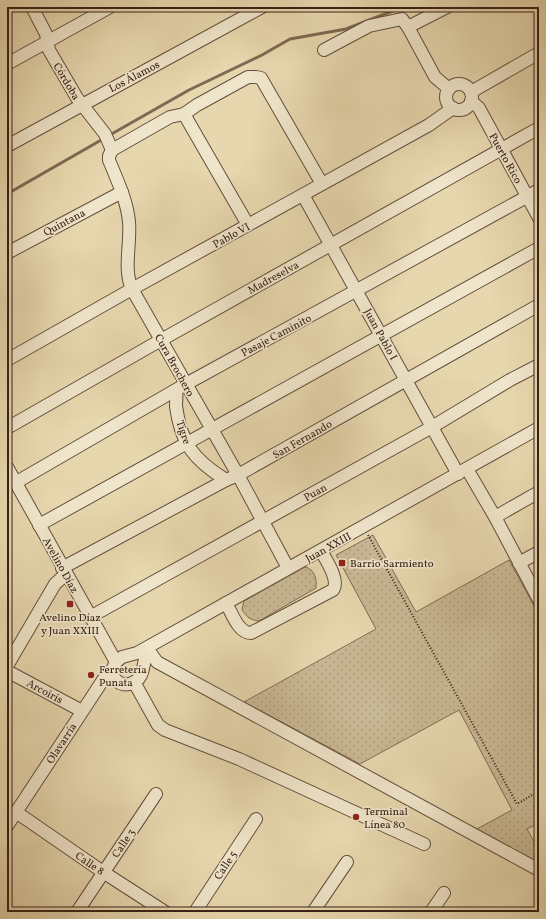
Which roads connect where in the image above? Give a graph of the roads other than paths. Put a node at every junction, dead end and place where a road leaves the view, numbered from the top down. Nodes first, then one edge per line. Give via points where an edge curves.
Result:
1 (32, 7) edge
2 (110, 7) edge
3 (262, 7) edge
4 (447, 7) edge
5 (408, 26) junction
6 (48, 42) junction
7 (324, 50) dead end
8 (539, 53) edge
9 (7, 64) edge
10 (449, 88) junction
11 (471, 96) junction
12 (82, 104) junction
13 (453, 108) junction
14 (184, 114) junction
15 (539, 128) edge
16 (108, 142) junction
17 (7, 146) edge
18 (502, 150) junction
19 (322, 184) junction
20 (539, 190) edge
21 (122, 192) junction
22 (303, 195) junction
23 (527, 196) junction
24 (539, 218) edge
25 (248, 225) junction
26 (331, 245) junction
27 (539, 248) edge
28 (7, 253) edge
29 (132, 289) junction
30 (356, 291) junction
31 (539, 304) edge
32 (381, 335) junction
33 (161, 340) junction
34 (7, 360) edge
35 (539, 365) edge
36 (406, 379) junction
37 (181, 387) junction
38 (432, 427) junction
39 (7, 428) edge
40 (211, 430) junction
41 (538, 431) edge
42 (186, 443) junction
43 (7, 467) edge
44 (462, 471) junction
45 (238, 475) junction
46 (226, 480) junction
47 (15, 483) junction
48 (539, 492) edge
49 (495, 517) junction
50 (262, 521) junction
51 (39, 526) junction
52 (321, 550) junction
53 (539, 552) edge
54 (519, 563) junction
55 (288, 568) junction
56 (64, 571) junction
57 (539, 600) edge
58 (226, 603) junction
59 (90, 617) junction
60 (147, 648) junction
61 (130, 656) junction
62 (7, 666) edge
63 (114, 666) junction
64 (142, 669) junction
65 (7, 671) edge
66 (134, 682) junction
67 (82, 711) junction
68 (156, 794) dead end
69 (10, 819) edge
70 (256, 819) dead end
71 (424, 844) dead end
72 (347, 862) dead end
73 (539, 870) edge
74 (103, 872) junction
75 (444, 893) dead end
76 (77, 912) edge
77 (166, 912) edge
78 (195, 912) edge
79 (313, 912) edge
80 (431, 912) edge

1 - 6 street, Córdoba
2 - 6 street
3 - 12 street, Los Álamos
4 - 5 street
5 - 7 street via 402,19 369,26
5 - 10 street via 436,77
6 - 9 street
6 - 12 street, Córdoba via 49,50
8 - 11 street
10 - 11 street via 461,84 468,88
10 - 13 street via 446,99
11 - 13 street via 469,104 462,109
11 - 18 street, Puerto Rico
12 - 16 street, Córdoba
12 - 17 street, Los Álamos
13 - 19 street, Pablo VI via 429,125
14 - 16 street
14 - 19 street via 248,77 261,78
14 - 25 street
15 - 18 street, Madreselva
16 - 21 street, Cura Brochero via 109,160
18 - 23 street, Puerto Rico
18 - 26 street, Madreselva
19 - 22 street, Pablo VI
20 - 23 street, Pasaje Caminito
21 - 28 street, Quintana
21 - 29 street, Cura Brochero via 128,220 128,276
22 - 25 street, Pablo VI
22 - 26 street, Juan Pablo I
23 - 24 street, Puerto Rico
23 - 30 street, Pasaje Caminito
25 - 29 street, Pablo VI
26 - 30 street, Juan Pablo I
26 - 33 street, Madreselva
27 - 32 street
29 - 33 street, Cura Brochero
29 - 34 street, Pablo VI
30 - 32 street, Juan Pablo I
30 - 37 street, Pasaje Caminito
31 - 36 street, San Fernando
32 - 36 street, Juan Pablo I
32 - 40 street
33 - 37 street, Cura Brochero
33 - 39 street, Madreselva
35 - 38 street, Puan
36 - 38 street, Juan Pablo I
36 - 45 street, San Fernando
37 - 40 street, Cura Brochero
37 - 42 street, Tigre via 176,405
37 - 47 street, Pasaje Caminito
38 - 44 street, Juan Pablo I
38 - 50 street, Puan
40 - 42 street
40 - 45 street, Cura Brochero
41 - 44 street, Juan XXIII
42 - 46 street, Tigre via 192,453 211,471
42 - 51 street
43 - 47 street, Avelino Díaz
44 - 49 street, Juan Pablo I
44 - 52 street, Juan XXIII
45 - 46 street, San Fernando
45 - 50 street, Cura Brochero
46 - 56 street, San Fernando
47 - 51 street, Avelino Díaz
48 - 49 street
49 - 54 street, Juan Pablo I
50 - 55 street, Cura Brochero
50 - 59 street, Puan
51 - 56 street, Avelino Díaz
52 - 55 street, Juan XXIII
52 - 58 street via 336,581 333,590 251,633 240,628
53 - 54 street
54 - 57 street, Juan Pablo I
55 - 58 street, Juan XXIII
56 - 59 street, Avelino Díaz
56 - 62 street, San Fernando
58 - 60 street, Juan XXIII
59 - 63 street, Avelino Díaz
60 - 61 street, Juan XXIII
60 - 64 street
60 - 73 street via 157,662
61 - 63 street, Juan XXIII via 122,657
61 - 64 street via 141,662
63 - 66 street via 114,678 120,684
63 - 67 street, Olavarría
64 - 66 street via 141,676
65 - 67 street, Arcoiris
66 - 71 street via 158,725 165,730 239,759
67 - 69 street, Olavarría
68 - 74 street, Calle 3
69 - 74 street, Calle 8
70 - 78 street, Calle 5
72 - 79 street
74 - 76 street, Calle 3
74 - 77 street, Calle 8
75 - 80 street

